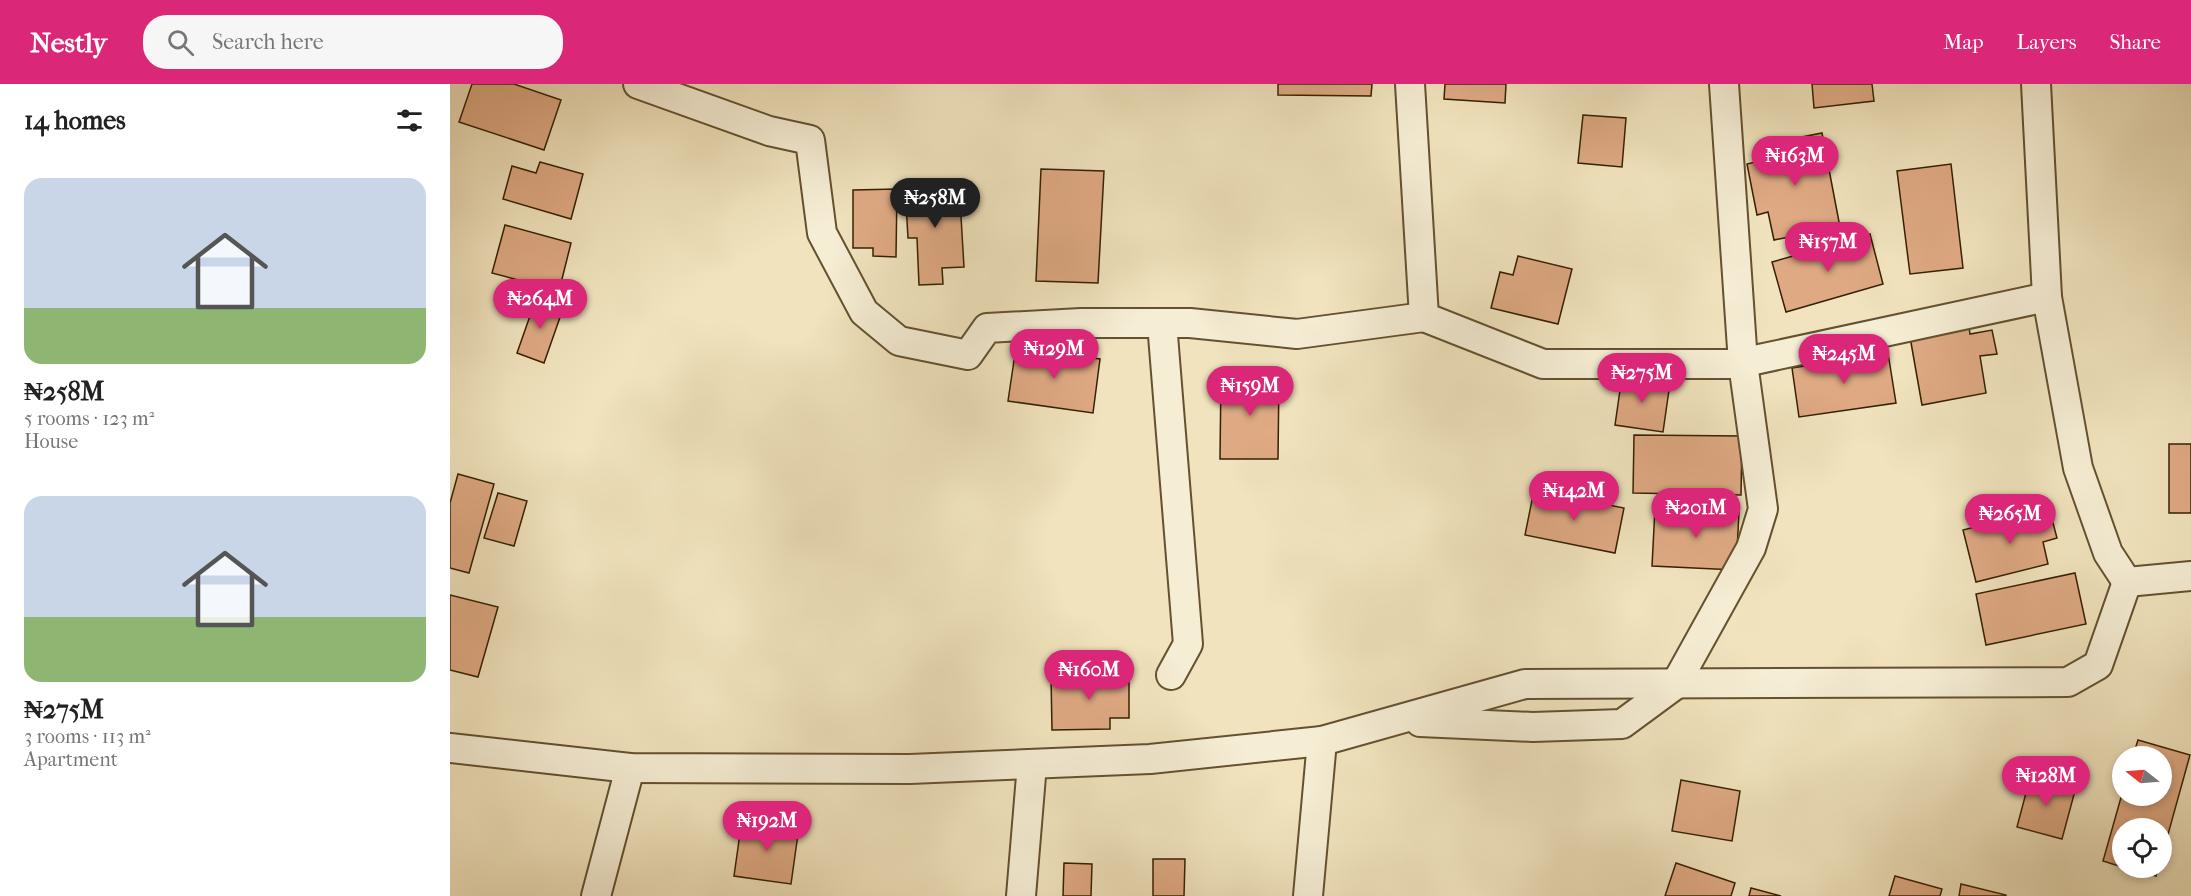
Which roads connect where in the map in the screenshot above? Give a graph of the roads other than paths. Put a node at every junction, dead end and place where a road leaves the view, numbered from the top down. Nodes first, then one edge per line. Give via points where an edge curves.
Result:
1 (638, 84) edge
2 (1410, 84) edge
3 (1724, 84) edge
4 (2036, 84) edge
5 (2047, 297) junction
6 (1424, 317) junction
7 (1161, 323) junction
8 (1743, 363) junction
9 (2191, 576) edge
10 (2127, 582) junction
11 (1171, 675) dead end
12 (1676, 685) junction
13 (1396, 720) junction
14 (1322, 741) junction
15 (450, 748) edge
16 (1032, 764) junction
17 (630, 768) junction
18 (596, 896) edge
19 (1021, 896) edge
20 (1308, 896) edge

1 - 7 street via 769,132 810,140 822,233 864,312 899,341 968,355 987,328
2 - 6 street
3 - 8 street
4 - 5 street
5 - 8 street
5 - 10 street via 2078,468 2108,553
6 - 7 street via 1297,334
6 - 8 street via 1543,364
7 - 11 street via 1188,644
8 - 12 street via 1762,509 1751,548
9 - 10 street
10 - 12 street via 2098,665 2068,682
12 - 13 street via 1525,684
12 - 13 street via 1622,724 1533,727
13 - 14 street
14 - 16 street via 1150,759
14 - 20 street
15 - 17 street
16 - 17 street via 910,769
16 - 19 street
17 - 18 street

